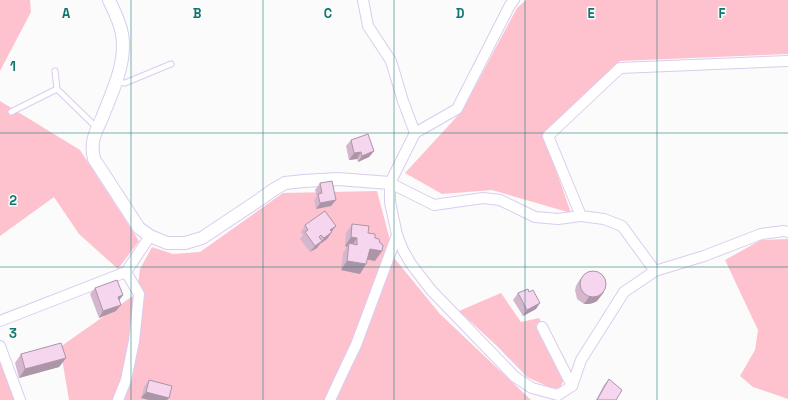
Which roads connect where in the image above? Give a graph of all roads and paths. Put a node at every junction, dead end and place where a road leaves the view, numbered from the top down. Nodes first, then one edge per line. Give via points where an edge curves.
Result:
1 (109, 0) edge
2 (363, 0) edge
3 (514, 0) edge
4 (788, 61) edge
5 (171, 64) dead end
6 (55, 70) dead end
7 (116, 82) junction
8 (57, 89) junction
9 (11, 112) dead end
10 (98, 128) junction
11 (415, 133) junction
12 (390, 183) junction
13 (581, 216) junction
14 (788, 232) edge
15 (397, 235) junction
16 (150, 236) junction
17 (654, 271) junction
18 (126, 272) junction
19 (0, 321) edge
20 (542, 327) dead end
21 (0, 346) edge
22 (572, 386) junction
23 (20, 400) edge
24 (118, 400) edge
25 (330, 400) edge

1 - 7 street via 122,34 123,52
2 - 11 street via 368,26 391,61
3 - 11 street via 457,108
4 - 13 street via 620,68 548,136
5 - 7 lane via 125,83
6 - 8 lane
7 - 10 street
8 - 9 lane
8 - 10 lane
10 - 16 street via 93,139 94,159 139,228
11 - 12 street
12 - 13 street via 434,205 483,198 500,200 535,217 558,219
12 - 15 street via 390,202
12 - 16 street via 338,180 285,183 202,238 185,243 167,243
13 - 17 street via 604,219 622,226
14 - 17 street via 784,230 761,234 704,256
15 - 22 street via 403,250 431,290 515,377 532,388 558,395
15 - 25 street via 356,345
16 - 18 street
17 - 22 street via 624,292 581,360
18 - 19 street
18 - 24 street via 139,294 134,341 126,380
20 - 22 street
21 - 23 street

